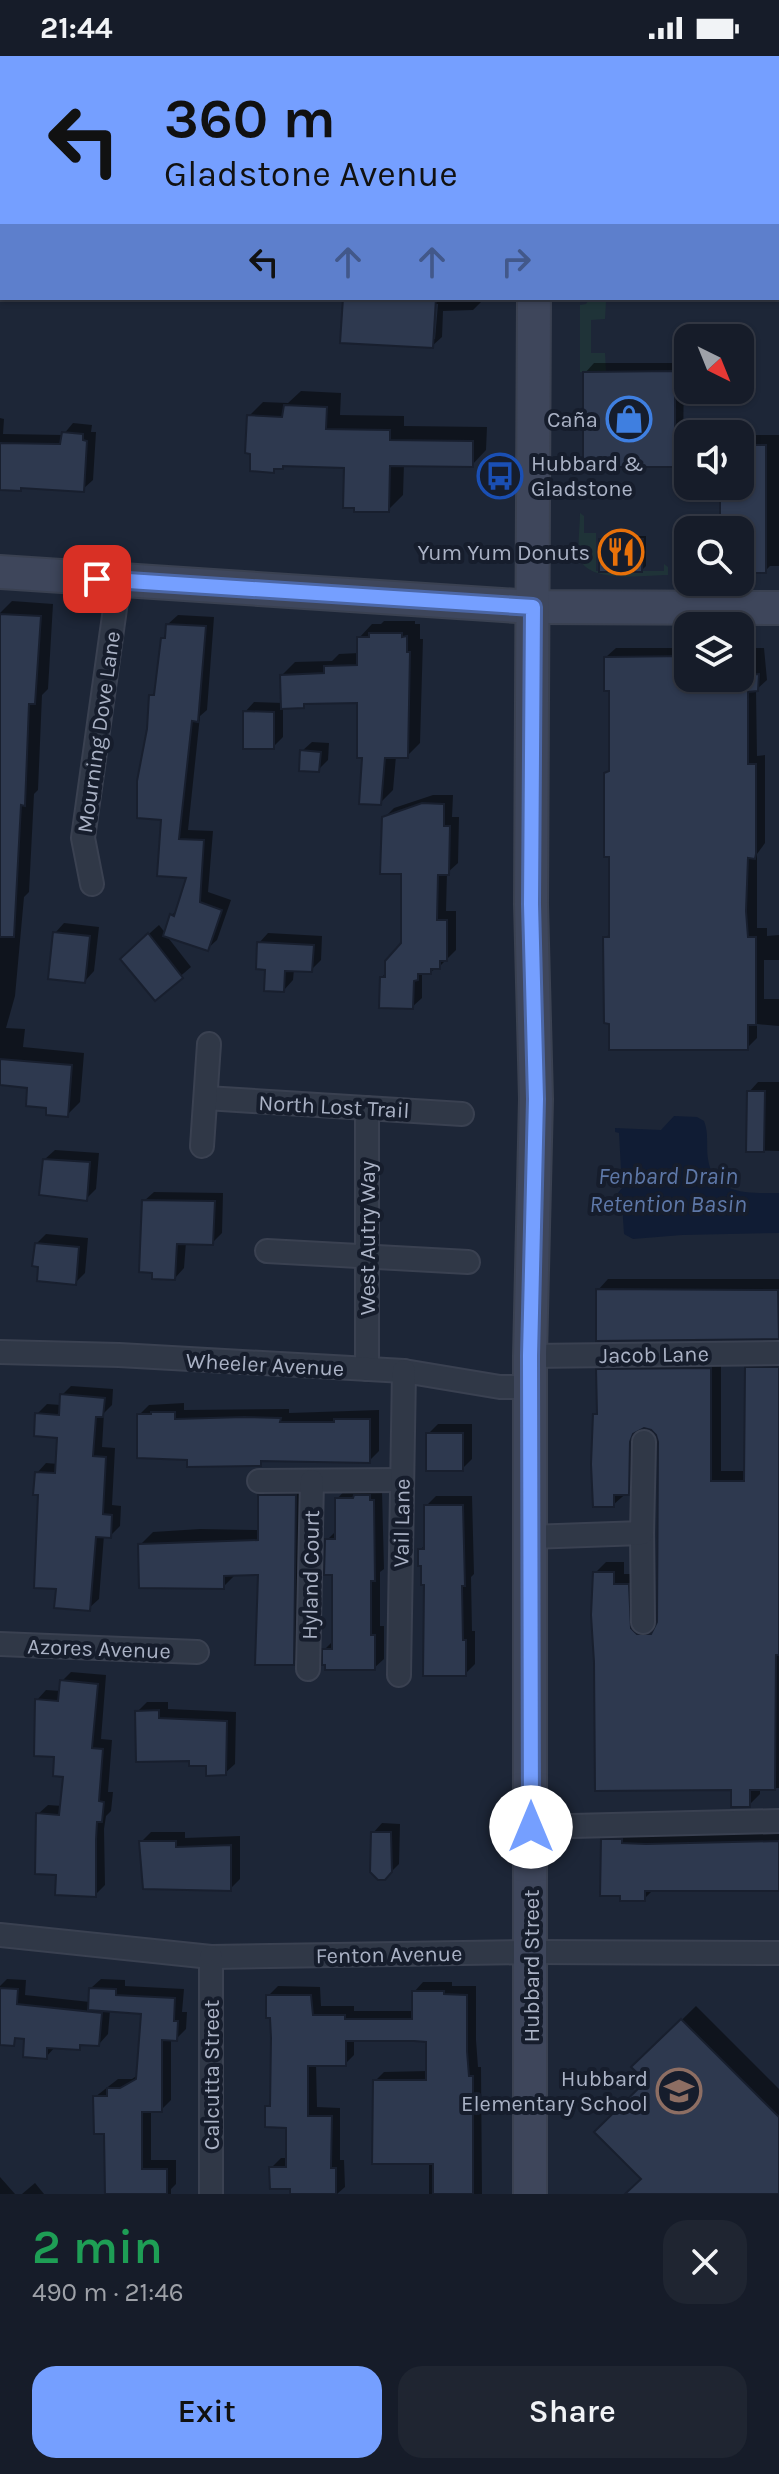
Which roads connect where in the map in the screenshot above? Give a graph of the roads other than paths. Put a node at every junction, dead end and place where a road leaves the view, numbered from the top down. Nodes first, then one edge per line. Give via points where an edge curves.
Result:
1 (534, 300) edge
2 (0, 572) edge
3 (119, 580) junction
4 (533, 607) junction
5 (779, 608) edge
6 (92, 884) dead end
7 (209, 1044) dead end
8 (206, 1098) junction
9 (367, 1108) junction
10 (462, 1114) dead end
11 (202, 1146) dead end
12 (267, 1251) dead end
13 (367, 1256) junction
14 (468, 1262) dead end
15 (0, 1352) edge
16 (779, 1353) edge
17 (367, 1369) junction
18 (404, 1371) junction
19 (530, 1371) junction
20 (644, 1442) dead end
21 (402, 1480) junction
22 (259, 1481) dead end
23 (312, 1481) junction
24 (642, 1533) junction
25 (530, 1537) junction
26 (643, 1622) dead end
27 (0, 1644) edge
28 (197, 1652) dead end
29 (308, 1669) dead end
30 (399, 1675) dead end
31 (779, 1821) edge
32 (531, 1827) junction
33 (0, 1935) edge
34 (532, 1952) junction
35 (779, 1953) edge
36 (211, 1957) junction
37 (211, 2194) edge
38 (530, 2194) edge

1 - 4 main road, Hubbard Street
2 - 3 main road
3 - 4 main road
3 - 6 street, Mourning Dove Lane via 83,838
4 - 5 main road
4 - 19 main road, Hubbard Street via 536,1099
7 - 8 street
8 - 9 street, North Lost Trail
8 - 11 street
9 - 10 street, North Lost Trail
9 - 13 street, West Autry Way
12 - 13 street
13 - 14 street
13 - 17 street, West Autry Way
15 - 17 street, Wheeler Avenue
16 - 19 street, Jacob Lane
17 - 18 street, Wheeler Avenue
18 - 19 street, Wheeler Avenue via 500,1387
18 - 21 street, Vail Lane
19 - 25 main road, Hubbard Street
20 - 24 street
21 - 23 street
21 - 30 street, Vail Lane
22 - 23 street
23 - 29 street, Hyland Court
24 - 25 street
24 - 26 street
25 - 32 main road, Hubbard Street
27 - 28 street, Azores Avenue
31 - 32 street
32 - 34 main road, Hubbard Street
33 - 36 street, Fenton Avenue
34 - 35 street, Fenton Avenue
34 - 36 street, Fenton Avenue
34 - 38 main road, Hubbard Street
36 - 37 street, Calcutta Street

